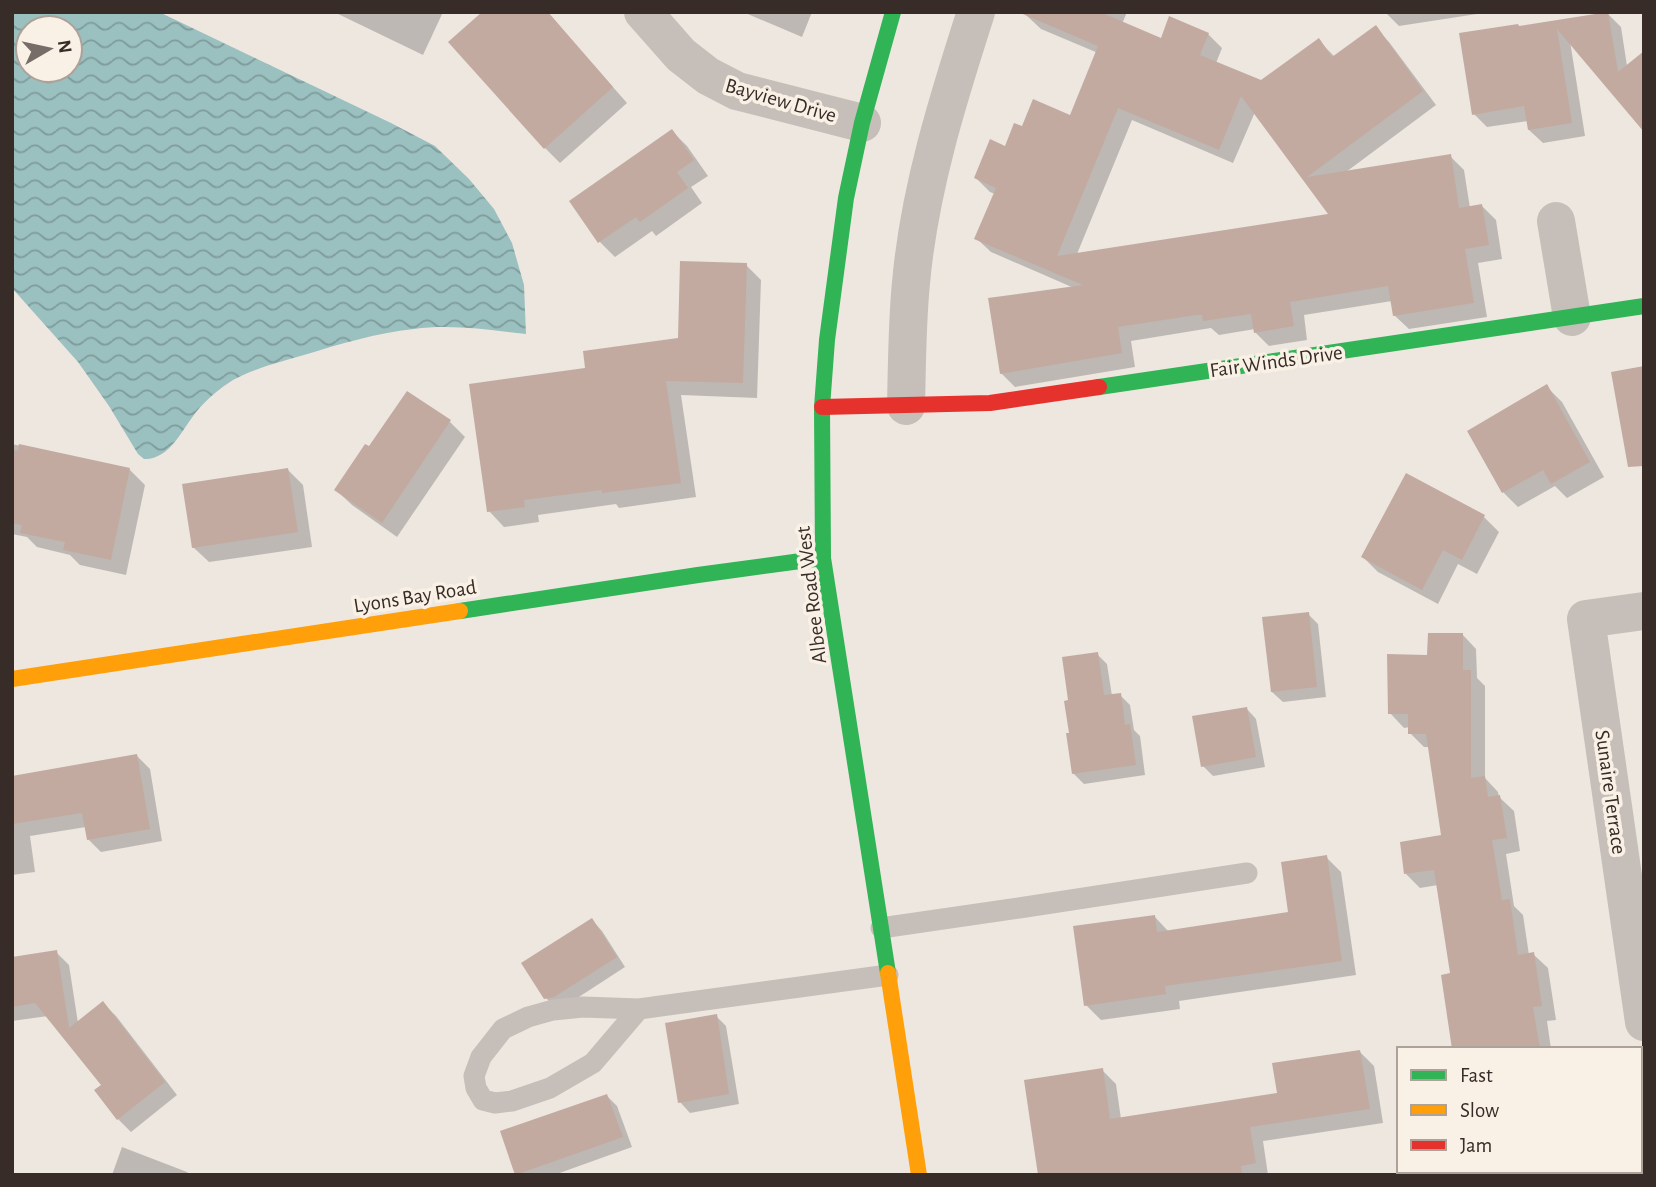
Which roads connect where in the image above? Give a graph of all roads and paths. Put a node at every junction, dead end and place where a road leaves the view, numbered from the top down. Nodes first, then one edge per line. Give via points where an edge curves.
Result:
1 (643, 12) edge
2 (893, 12) edge
3 (976, 12) edge
4 (862, 123) junction
5 (1556, 221) dead end
6 (1644, 306) edge
7 (1572, 317) junction
8 (906, 406) junction
9 (822, 408) junction
10 (823, 558) junction
11 (1644, 611) edge
12 (12, 679) edge
13 (1247, 873) dead end
14 (881, 928) junction
15 (888, 975) junction
16 (639, 1009) junction
17 (1644, 1022) edge
18 (919, 1175) edge

1 - 4 street, Bayview Drive via 681,55 737,92
2 - 4 street, Albee Road West
3 - 8 street via 921,220 911,281
4 - 9 street, Albee Road West via 836,266
5 - 7 street
6 - 7 street, Fair Winds Drive
7 - 8 street, Fair Winds Drive via 990,403
8 - 9 street, Fair Winds Drive
9 - 10 street, Albee Road West
10 - 12 street, Lyons Bay Road
10 - 14 street, Albee Road West
11 - 17 street, Sunaire Terrace via 1587,619
13 - 14 lane
14 - 15 street, Albee Road West
15 - 16 lane
15 - 18 street, Albee Road West
16 - 16 lane via 553,1010 503,1029 481,1057 474,1076 476,1088 483,1100 495,1104 550,1088 593,1063

